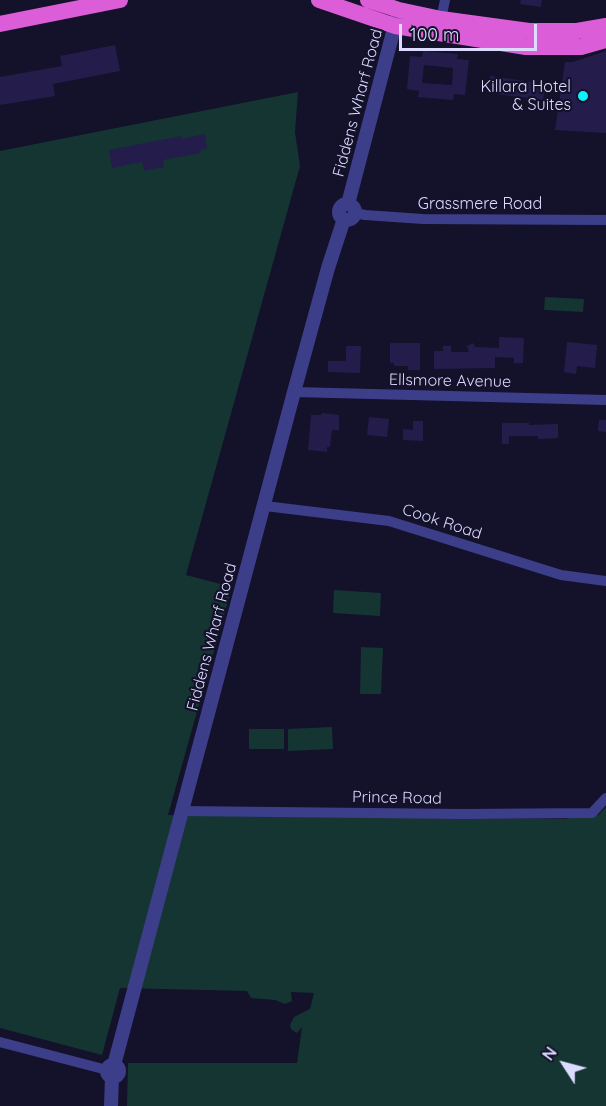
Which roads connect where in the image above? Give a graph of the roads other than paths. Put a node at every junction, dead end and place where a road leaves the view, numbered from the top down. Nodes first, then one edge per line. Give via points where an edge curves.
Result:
1 (66, 0) edge
2 (120, 0) edge
3 (319, 0) edge
4 (368, 0) edge
5 (445, 0) edge
6 (0, 13) edge
7 (397, 18) junction
8 (441, 19) junction
9 (0, 24) edge
10 (606, 26) edge
11 (606, 40) edge
12 (349, 212) junction
13 (606, 220) edge
14 (294, 392) junction
15 (606, 400) edge
16 (265, 506) junction
17 (606, 581) edge
18 (606, 798) edge
19 (181, 811) junction
20 (0, 1042) edge
21 (111, 1071) junction
22 (111, 1106) edge

1 - 6 highway
2 - 9 highway
3 - 7 highway
4 - 7 highway
5 - 8 street
7 - 8 highway
7 - 11 highway via 526,47 581,47
7 - 12 street, Fiddens Wharf Road
8 - 10 highway via 529,31 577,31
12 - 13 street, Grassmere Road via 423,219
12 - 14 street, Fiddens Wharf Road via 328,268
14 - 15 street, Ellsmore Avenue
14 - 16 street, Fiddens Wharf Road
16 - 17 street, Cook Road via 390,521 561,575
16 - 19 street, Fiddens Wharf Road
18 - 19 street, Prince Road via 591,813
19 - 21 street, Fiddens Wharf Road
20 - 21 street
21 - 22 street, Fiddens Wharf Road

